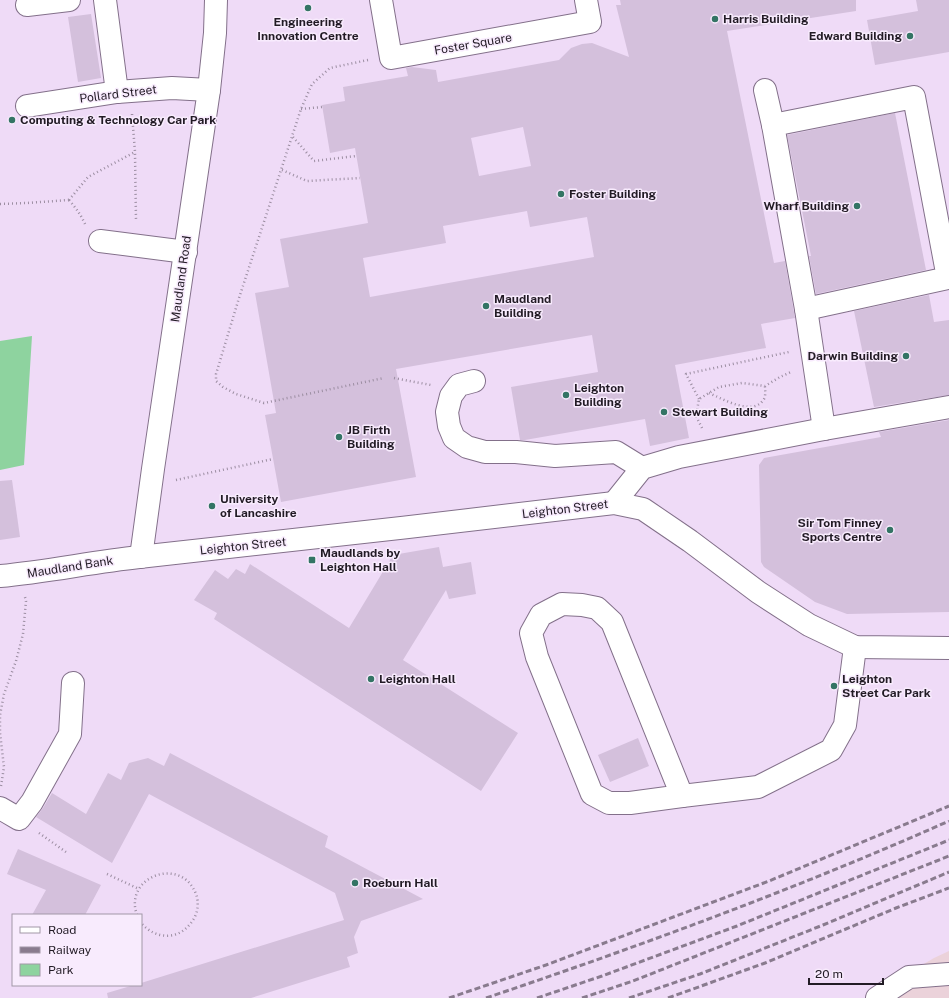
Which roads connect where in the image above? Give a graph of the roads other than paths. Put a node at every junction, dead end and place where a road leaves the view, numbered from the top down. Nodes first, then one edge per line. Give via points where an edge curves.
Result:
1 (68, 0) edge
2 (105, 0) edge
3 (216, 0) edge
4 (381, 0) edge
5 (586, 0) edge
6 (27, 5) dead end
7 (209, 90) junction
8 (765, 90) dead end
9 (123, 92) junction
10 (27, 106) dead end
11 (773, 125) junction
12 (100, 241) dead end
13 (186, 252) junction
14 (806, 309) junction
15 (465, 386) road end
16 (949, 407) edge
17 (824, 429) junction
18 (642, 468) junction
19 (614, 503) junction
20 (143, 557) junction
21 (0, 576) edge
22 (855, 647) junction
23 (949, 648) edge
24 (73, 683) dead end
25 (682, 796) junction
26 (0, 808) edge
27 (949, 974) edge
28 (877, 998) edge

1 - 6 street
2 - 9 street
3 - 7 street, Maudland Road
4 - 5 street, Foster Square via 391,58 590,22
7 - 9 street, Pollard Street via 172,88
7 - 13 street, Maudland Road
8 - 11 street
9 - 10 street, Pollard Street
11 - 14 street
11 - 14 street via 914,97 948,278
12 - 13 street
13 - 20 street, Maudland Road
14 - 17 street
15 - 18 street via 451,396 447,412 448,426 454,438 467,447 485,452 555,456 616,452
16 - 17 street
17 - 18 street via 679,457
18 - 19 street
19 - 20 street, Leighton Street
19 - 22 street, Leighton Street via 643,509 758,592 809,625
20 - 21 street, Maudland Bank
22 - 23 street, Leighton Street
22 - 25 street via 845,725 832,750 758,787
24 - 26 street via 70,734 32,802 19,819
25 - 25 street via 630,803 609,803 592,794 537,657 531,633 541,615 562,604 582,605 597,608 612,622
27 - 28 street via 909,977

